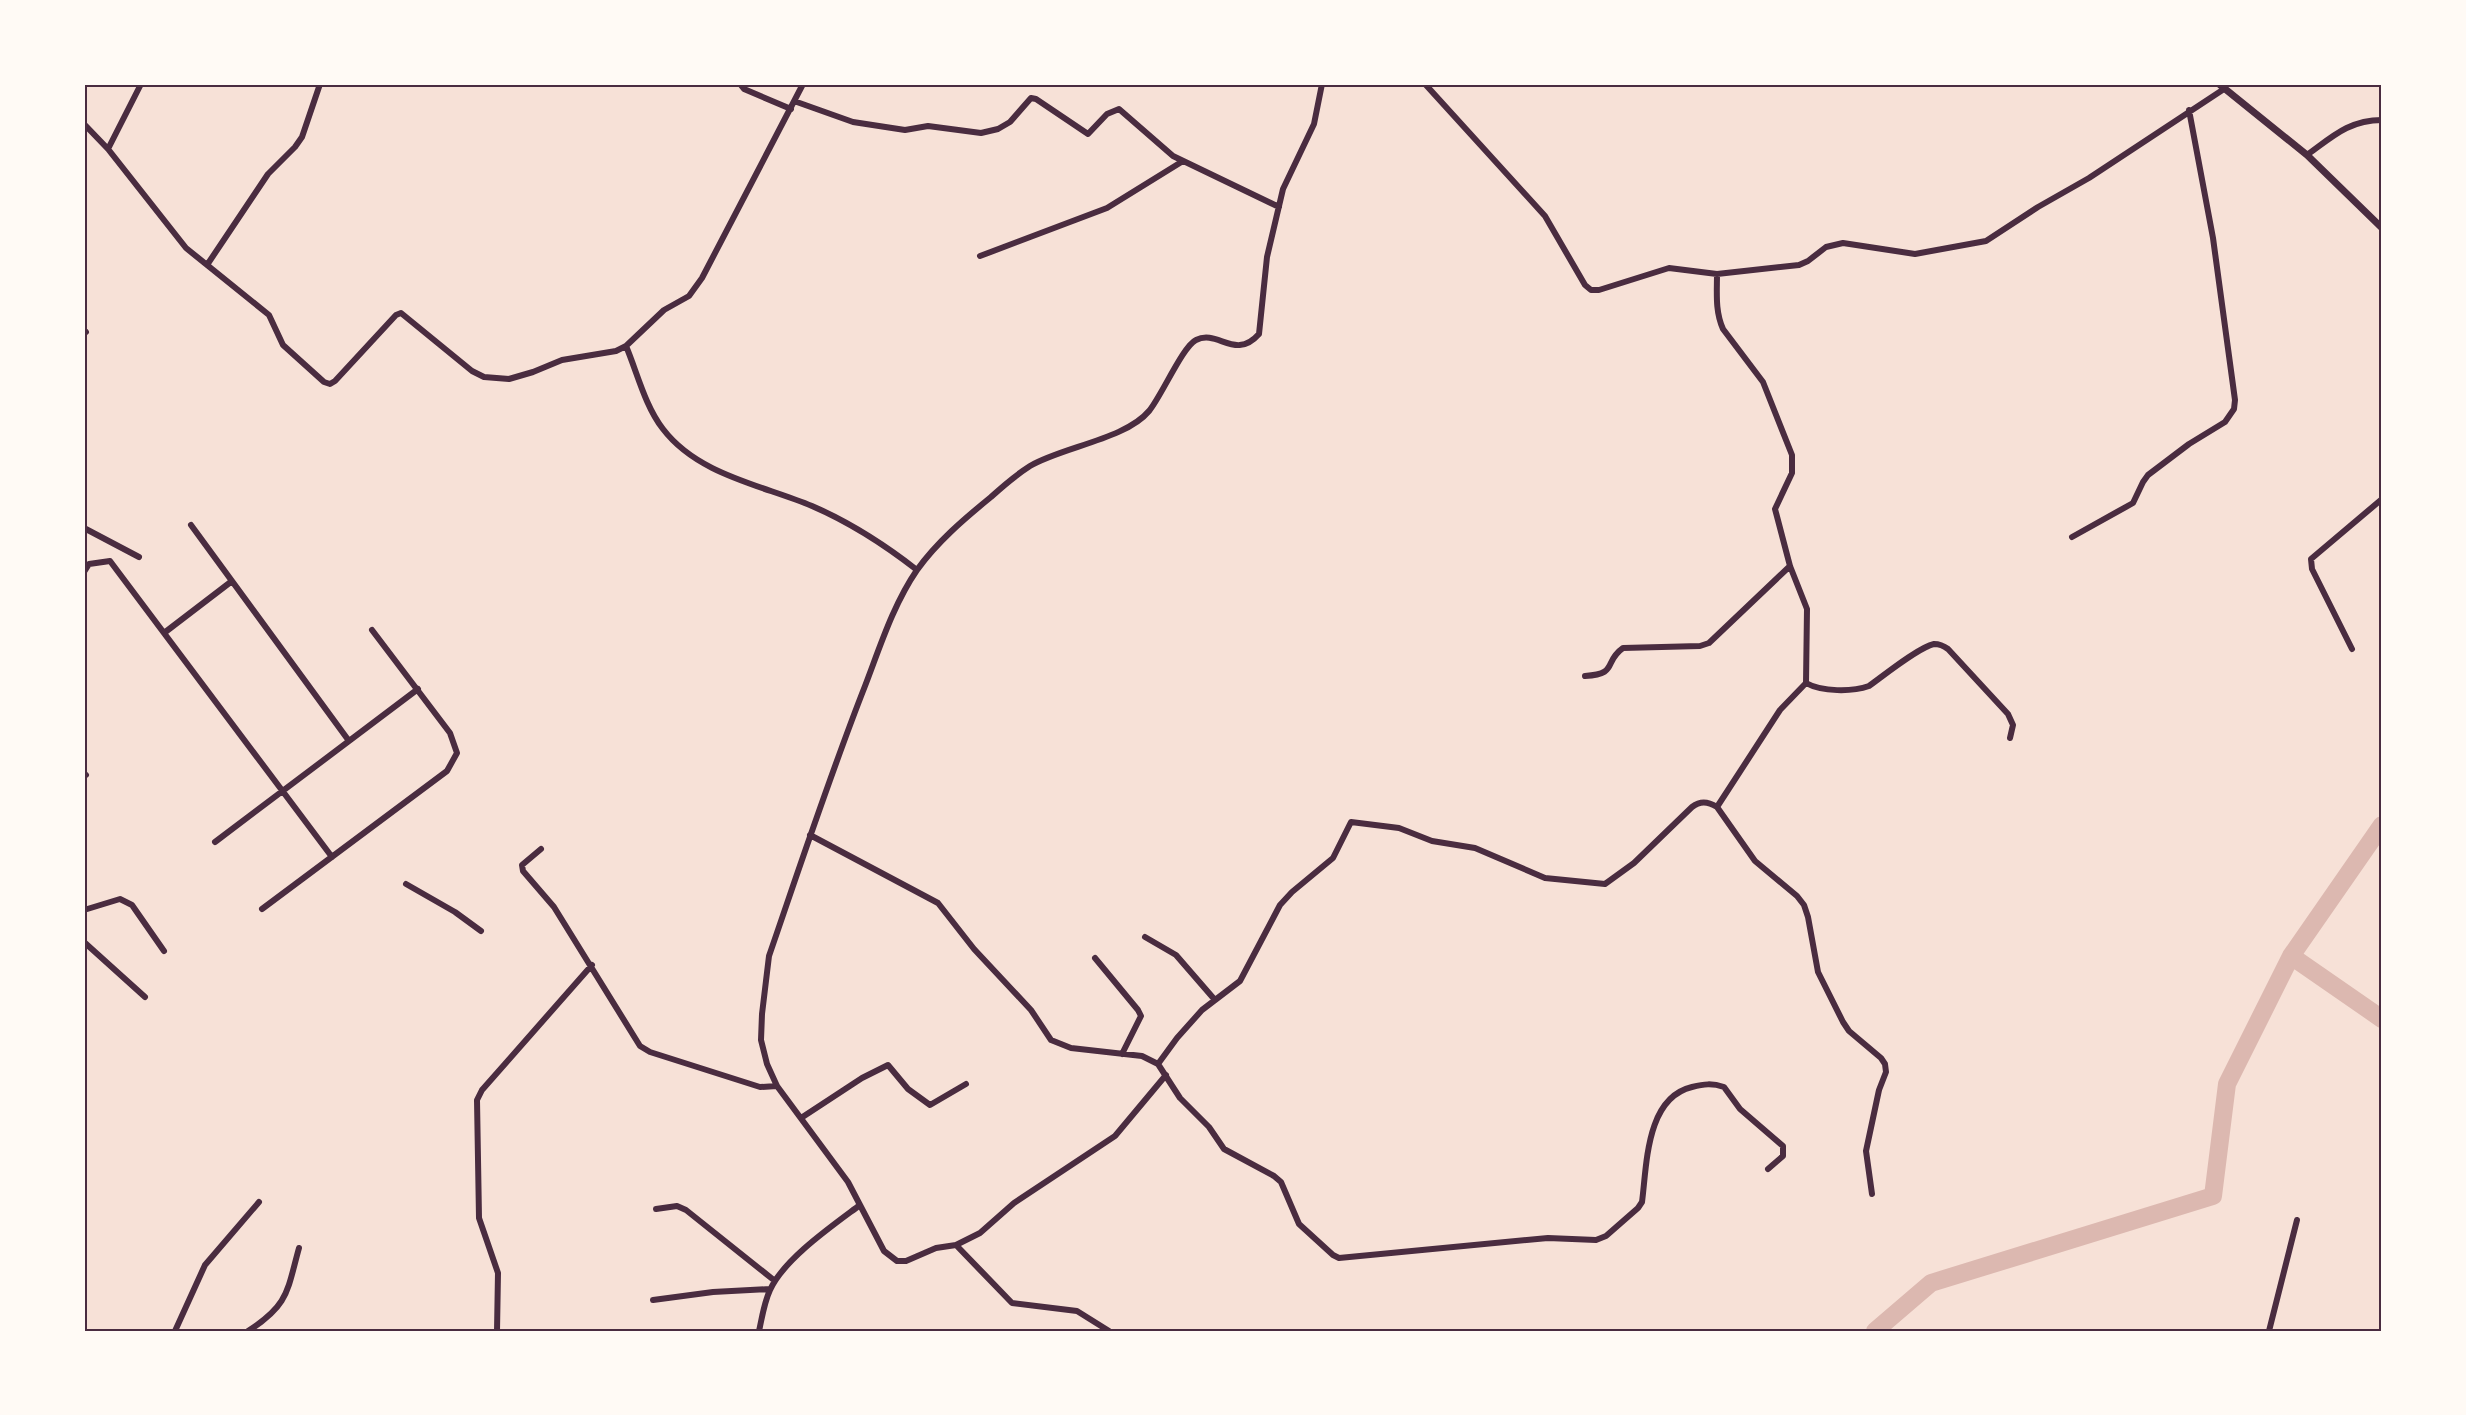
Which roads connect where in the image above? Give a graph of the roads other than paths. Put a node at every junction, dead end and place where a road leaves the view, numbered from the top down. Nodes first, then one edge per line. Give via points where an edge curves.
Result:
1 (141, 84) edge
2 (320, 84) edge
3 (740, 84) edge
4 (803, 84) edge
5 (1322, 84) edge
6 (1425, 84) edge
7 (2221, 86) edge
8 (794, 101) junction
9 (791, 109) junction
10 (2189, 110) junction
11 (2382, 120) edge
12 (84, 124) edge
13 (108, 149) junction
14 (2307, 155) junction
15 (1183, 162) junction
16 (1279, 207) junction
17 (2382, 228) edge
18 (980, 256) dead end
19 (207, 265) junction
20 (1717, 274) junction
21 (626, 346) junction
22 (2382, 499) edge
23 (191, 525) dead end
24 (84, 528) edge
25 (2072, 537) dead end
26 (139, 557) dead end
27 (1790, 566) junction
28 (917, 570) junction
29 (84, 572) edge
30 (232, 581) junction
31 (372, 630) dead end
32 (164, 633) junction
33 (2352, 649) dead end
34 (1586, 676) dead end
35 (1806, 683) junction
36 (418, 689) junction
37 (2010, 738) dead end
38 (349, 741) junction
39 (282, 792) junction
40 (1716, 807) junction
41 (810, 835) junction
42 (215, 842) dead end
43 (541, 849) dead end
44 (332, 856) junction
45 (406, 885) dead end
46 (262, 909) dead end
47 (84, 910) edge
48 (481, 931) dead end
49 (1145, 937) dead end
50 (84, 942) edge
51 (164, 951) dead end
52 (1095, 958) dead end
53 (592, 965) junction
54 (145, 997) dead end
55 (1215, 1000) junction
56 (1122, 1054) junction
57 (1158, 1064) junction
58 (1166, 1074) junction
59 (966, 1084) dead end
60 (777, 1086) junction
61 (801, 1118) junction
62 (1768, 1169) dead end
63 (1872, 1194) dead end
64 (259, 1202) dead end
65 (860, 1205) junction
66 (656, 1209) dead end
67 (2297, 1220) dead end
68 (956, 1245) junction
69 (299, 1248) dead end
70 (775, 1281) junction
71 (770, 1289) junction
72 (653, 1300) dead end
73 (175, 1331) edge
74 (249, 1331) edge
75 (497, 1331) edge
76 (759, 1331) edge
77 (1109, 1331) edge
78 (2269, 1331) edge

1 - 13 street
2 - 19 street via 302,137 268,174
3 - 9 street
4 - 8 street
5 - 16 street via 1317,114 1287,179
6 - 20 street via 1545,216 1585,285 1592,290 1669,268
7 - 10 street
7 - 14 street
8 - 9 street
8 - 15 street via 853,122 905,130 928,126 981,133 1010,122 1031,98 1088,134 1107,114 1119,109
9 - 21 street via 696,288 664,310
10 - 20 street via 1986,241 1915,254 1834,244 1799,265
10 - 25 street via 2213,237 2234,409 2225,422 2148,475 2133,503
11 - 14 street via 2349,126
12 - 13 street
13 - 19 street via 176,237
14 - 17 street
15 - 16 street
15 - 18 street via 1107,208
16 - 28 street via 1267,257 1259,334 1252,341 1235,346 1206,338 1192,342 1149,412 1124,429 1030,466 956,526
19 - 21 street via 269,315 283,345 330,384 401,313 472,371 498,380
20 - 27 street via 1716,309 1723,329 1762,382 1792,455 1792,473 1775,509
21 - 28 street via 654,414 676,442 724,475 824,513 881,543
22 - 33 street via 2311,559 2312,569
23 - 30 street
24 - 26 street
27 - 34 street via 1709,643 1623,648 1606,672
27 - 35 street via 1807,609
28 - 41 street via 893,614
29 - 32 street via 89,564 110,561
30 - 32 street
30 - 38 street
31 - 36 street
32 - 39 street
35 - 37 street via 1860,689 1922,650 1941,645 2008,714 2013,725
35 - 40 street via 1780,710
36 - 38 street
36 - 44 street via 450,734 457,753 447,771
38 - 39 street
39 - 42 street
39 - 44 street
40 - 55 street via 1709,802 1696,804 1634,863 1605,884 1545,878 1475,848 1432,841 1399,828 1351,822 1333,858 1280,905 1240,981
40 - 63 street via 1755,861 1804,905 1818,972 1849,1031 1885,1064 1887,1072 1879,1090 1866,1151
41 - 56 street via 938,903 974,949 1032,1010 1052,1040 1071,1048
41 - 60 street via 769,956 764,984 761,1040
43 - 53 street via 525,860 523,871 554,907
44 - 46 street
45 - 48 street
47 - 51 street via 120,899 126,901
49 - 55 street via 1176,955
50 - 54 street
52 - 56 street via 1141,1016
53 - 60 street via 640,1046 760,1087
53 - 75 street via 477,1100 479,1218 498,1273
55 - 57 street via 1177,1038
56 - 57 street
57 - 58 street
58 - 62 street via 1180,1098 1209,1127 1224,1149 1281,1182 1299,1224 1339,1258 1548,1238 1596,1240 1606,1236 1642,1202 1651,1140 1659,1115 1681,1089 1706,1083 1724,1087 1740,1109 1783,1146 1784,1156
58 - 68 street via 1107,1142 1014,1203 980,1233
59 - 61 street via 930,1105 908,1089 888,1065
60 - 61 street
61 - 65 street
64 - 73 street via 205,1265
65 - 68 street via 884,1251 897,1261
65 - 70 street via 809,1243
66 - 70 street via 677,1206 686,1210
67 - 78 street
68 - 77 street via 1012,1303 1077,1311
69 - 74 street via 282,1303
70 - 71 street
71 - 72 street
71 - 76 street

